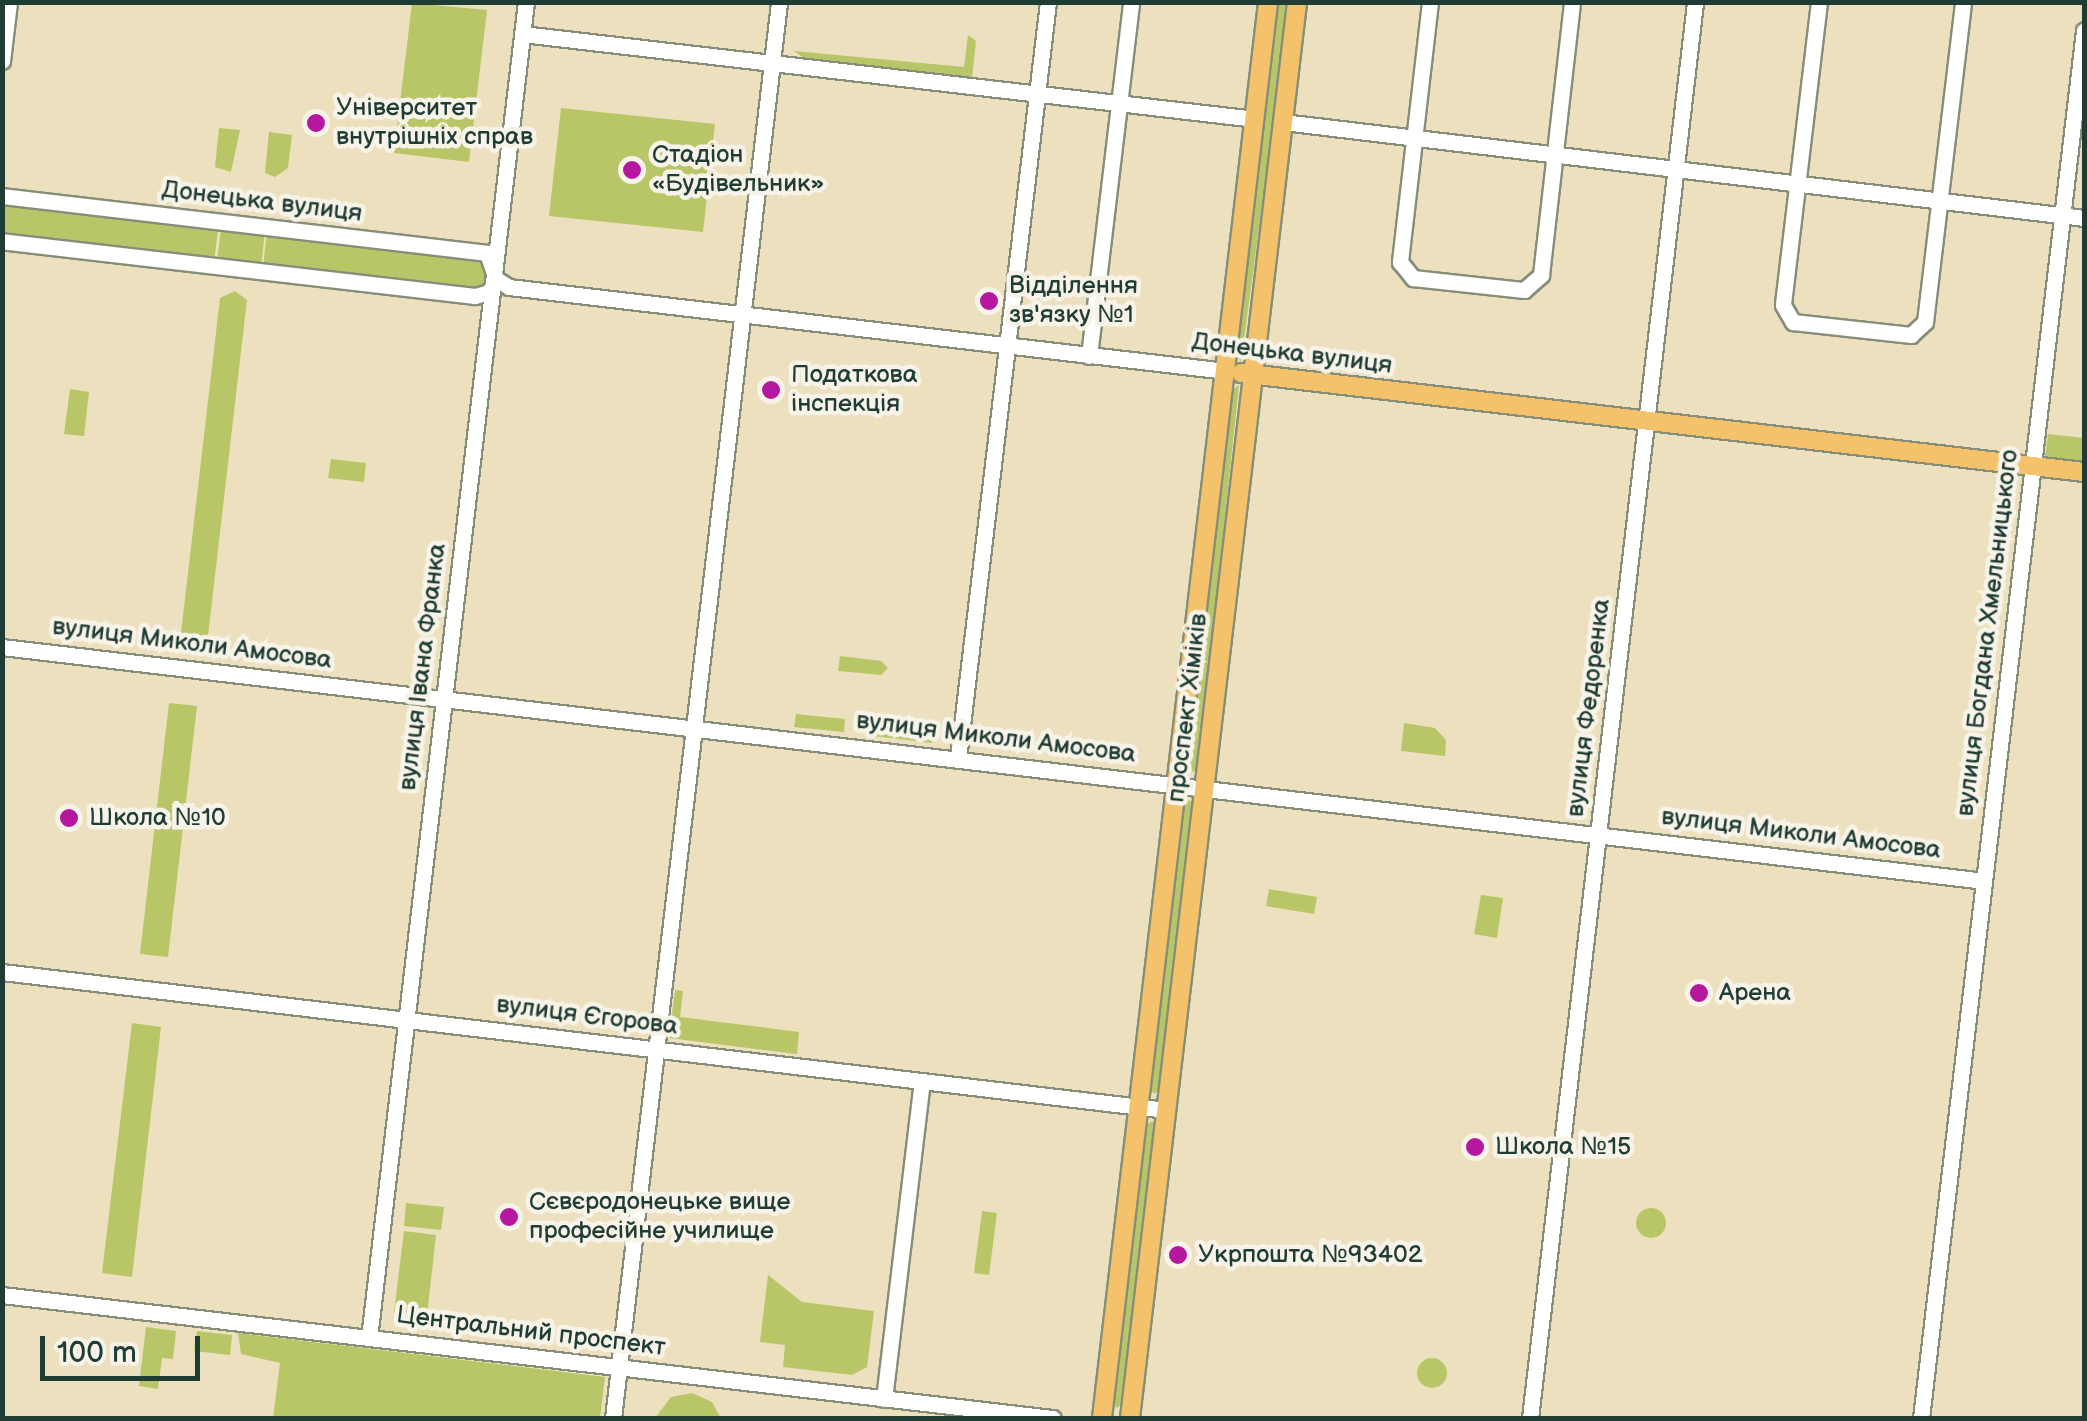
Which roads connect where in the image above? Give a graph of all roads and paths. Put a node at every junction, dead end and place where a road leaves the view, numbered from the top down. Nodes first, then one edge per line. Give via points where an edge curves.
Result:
1 (10, 2) edge
2 (526, 2) edge
3 (779, 2) edge
4 (1048, 2) edge
5 (1131, 2) edge
6 (1268, 2) edge
7 (1296, 2) edge
8 (1430, 2) edge
9 (1572, 2) edge
10 (1696, 2) edge
11 (1819, 2) edge
12 (1963, 2) edge
13 (2084, 31) edge
14 (522, 34) junction
15 (2, 61) edge
16 (772, 63) junction
17 (1037, 94) junction
18 (1119, 104) junction
19 (1255, 120) junction
20 (1283, 122) junction
21 (1415, 138) junction
22 (1555, 156) junction
23 (1676, 171) junction
24 (1796, 185) junction
25 (2, 196) edge
26 (1940, 201) junction
27 (2062, 215) junction
28 (2084, 218) edge
29 (2, 241) edge
30 (496, 280) junction
31 (744, 315) junction
32 (1006, 347) junction
33 (1088, 356) junction
34 (1226, 371) junction
35 (1252, 374) junction
36 (1649, 421) junction
37 (2033, 466) junction
38 (2084, 472) edge
39 (2, 647) edge
40 (444, 699) junction
41 (695, 728) junction
42 (958, 759) junction
43 (1177, 785) junction
44 (1204, 788) junction
45 (1600, 835) junction
46 (1984, 881) junction
47 (2, 972) edge
48 (406, 1020) junction
49 (657, 1050) junction
50 (922, 1081) junction
51 (1139, 1107) junction
52 (1166, 1110) junction
53 (2, 1294) edge
54 (369, 1338) junction
55 (619, 1368) junction
56 (884, 1399) junction
57 (613, 1418) edge
58 (1053, 1418) edge
59 (1102, 1418) edge
60 (1130, 1418) edge
61 (1530, 1418) edge
62 (1921, 1418) edge

1 - 15 street
2 - 14 street, вулиця Івана Франка
3 - 16 street
4 - 17 street
5 - 18 street
6 - 19 main road, проспект Хіміків
7 - 20 main road, проспект Хіміків
8 - 21 street
9 - 22 street
10 - 23 street, вулиця Федоренка
11 - 24 street
12 - 26 street
13 - 27 street, вулиця Богдана Хмельницького
14 - 16 street
14 - 30 street, вулиця Івана Франка
16 - 17 street
16 - 31 street
17 - 18 street
17 - 32 street
18 - 19 street
18 - 33 street
19 - 34 main road, проспект Хіміків
20 - 21 street
20 - 35 main road, проспект Хіміків
21 - 22 street
21 - 22 street via 1400,262 1412,278 1524,290 1540,276
22 - 23 street
23 - 24 street
23 - 36 street, вулиця Федоренка
24 - 26 street
24 - 26 street via 1783,305 1794,322 1912,335 1925,322
25 - 30 street, Донецька вулиця via 487,253
26 - 27 street
27 - 28 street
27 - 37 street, вулиця Богдана Хмельницького
29 - 30 street via 475,296 490,292
30 - 31 street, Донецька вулиця via 509,287
30 - 40 street, вулиця Івана Франка
31 - 32 street, Донецька вулиця
31 - 41 street
32 - 33 street, Донецька вулиця
32 - 42 street
33 - 34 street, Донецька вулиця
34 - 35 main road, Донецька вулиця
34 - 43 main road, проспект Хіміків
35 - 36 main road, Донецька вулиця
35 - 44 main road, проспект Хіміків
36 - 37 main road, Донецька вулиця
36 - 45 street, вулиця Федоренка
37 - 38 main road, Донецька вулиця
37 - 46 street, вулиця Богдана Хмельницького
39 - 40 street, вулиця Миколи Амосова
40 - 41 street, вулиця Миколи Амосова
40 - 48 street, вулиця Івана Франка
41 - 42 street, вулиця Миколи Амосова
41 - 49 street
42 - 43 street, вулиця Миколи Амосова
43 - 44 street, вулиця Миколи Амосова
43 - 51 main road, проспект Хіміків
44 - 45 street, вулиця Миколи Амосова
44 - 52 main road, проспект Хіміків
45 - 46 street, вулиця Миколи Амосова
45 - 61 street, вулиця Федоренка
46 - 62 street, вулиця Богдана Хмельницького
47 - 48 street, вулиця Єгорова
48 - 49 street, вулиця Єгорова
48 - 54 street, вулиця Івана Франка
49 - 50 street, вулиця Єгорова
49 - 55 street
50 - 51 street, вулиця Єгорова
50 - 56 street
51 - 52 street, вулиця Єгорова
51 - 59 main road, проспект Хіміків
52 - 60 main road, проспект Хіміків
53 - 54 street, Центральний проспект
54 - 55 street, Центральний проспект
55 - 56 street, Центральний проспект
55 - 57 street
56 - 58 street, Центральний проспект

